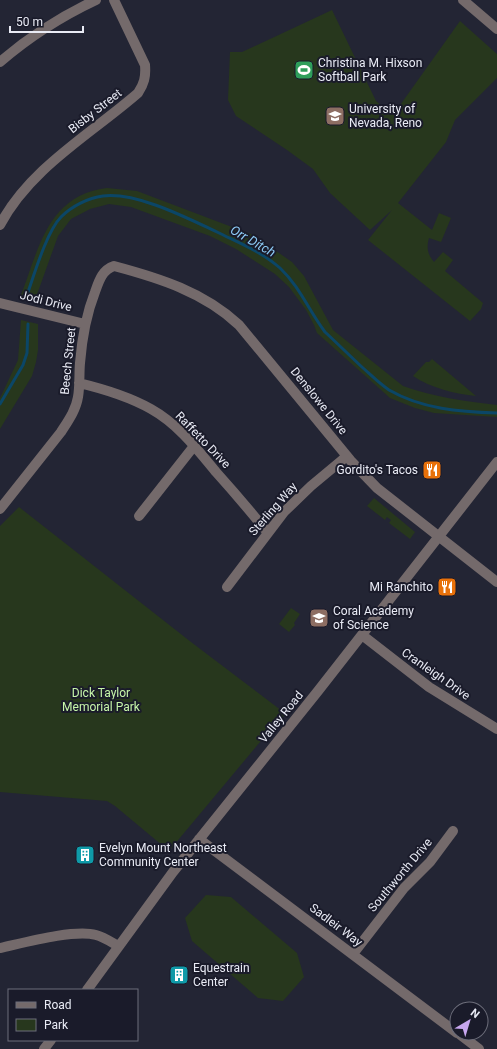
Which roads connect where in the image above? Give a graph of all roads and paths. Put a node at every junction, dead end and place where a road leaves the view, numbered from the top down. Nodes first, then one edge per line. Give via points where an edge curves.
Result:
1 (96, 0) edge
2 (114, 0) edge
3 (463, 0) edge
4 (497, 29) edge
5 (0, 62) edge
6 (0, 225) edge
7 (108, 268) joint
8 (0, 303) edge
9 (85, 324) junction
10 (79, 384) junction
11 (194, 446) junction
12 (347, 456) junction
13 (497, 462) edge
14 (0, 509) edge
15 (139, 516) dead end
16 (268, 532) junction
17 (439, 537) junction
18 (497, 582) edge
19 (227, 587) dead end
20 (362, 635) junction
21 (497, 730) edge
22 (453, 831) dead end
23 (199, 839) junction
24 (118, 946) junction
25 (0, 948) edge
26 (353, 954) junction
27 (88, 989) edge
28 (449, 1027) edge
29 (50, 1041) edge
30 (468, 1041) edge
31 (44, 1049) edge
32 (479, 1049) edge

1 - 5 street via 44,29
2 - 6 street, Bisby Street via 142,58 146,74 144,84 138,93 64,152 31,183
3 - 4 street
7 - 9 street, Beech Street via 101,276
7 - 12 street, Denslowe Drive via 114,266 170,283 192,292 226,313 244,330
8 - 9 street, Jodi Drive
9 - 10 street, Beech Street
10 - 11 street, Raffetto Drive via 115,393 151,409 179,429
10 - 14 street, Beech Street via 78,397 69,420
11 - 15 street
11 - 16 street, Raffetto Drive
12 - 16 street, Sterling Way via 297,498
12 - 17 street, Denslowe Drive via 376,488
13 - 17 street, Valley Road
16 - 19 street, Sterling Way
17 - 18 street, Denslowe Drive
17 - 20 street, Valley Road
20 - 21 street, Cranleigh Drive via 429,687
20 - 23 street, Valley Road
22 - 26 street, Southworth Drive via 430,862 404,888
23 - 24 street, Valley Road
23 - 26 street, Sadleir Way
24 - 25 street via 102,937 87,934 59,936
24 - 27 street, Valley Road
26 - 28 street, Sadleir Way
29 - 31 street
30 - 32 street, Sadleir Way

